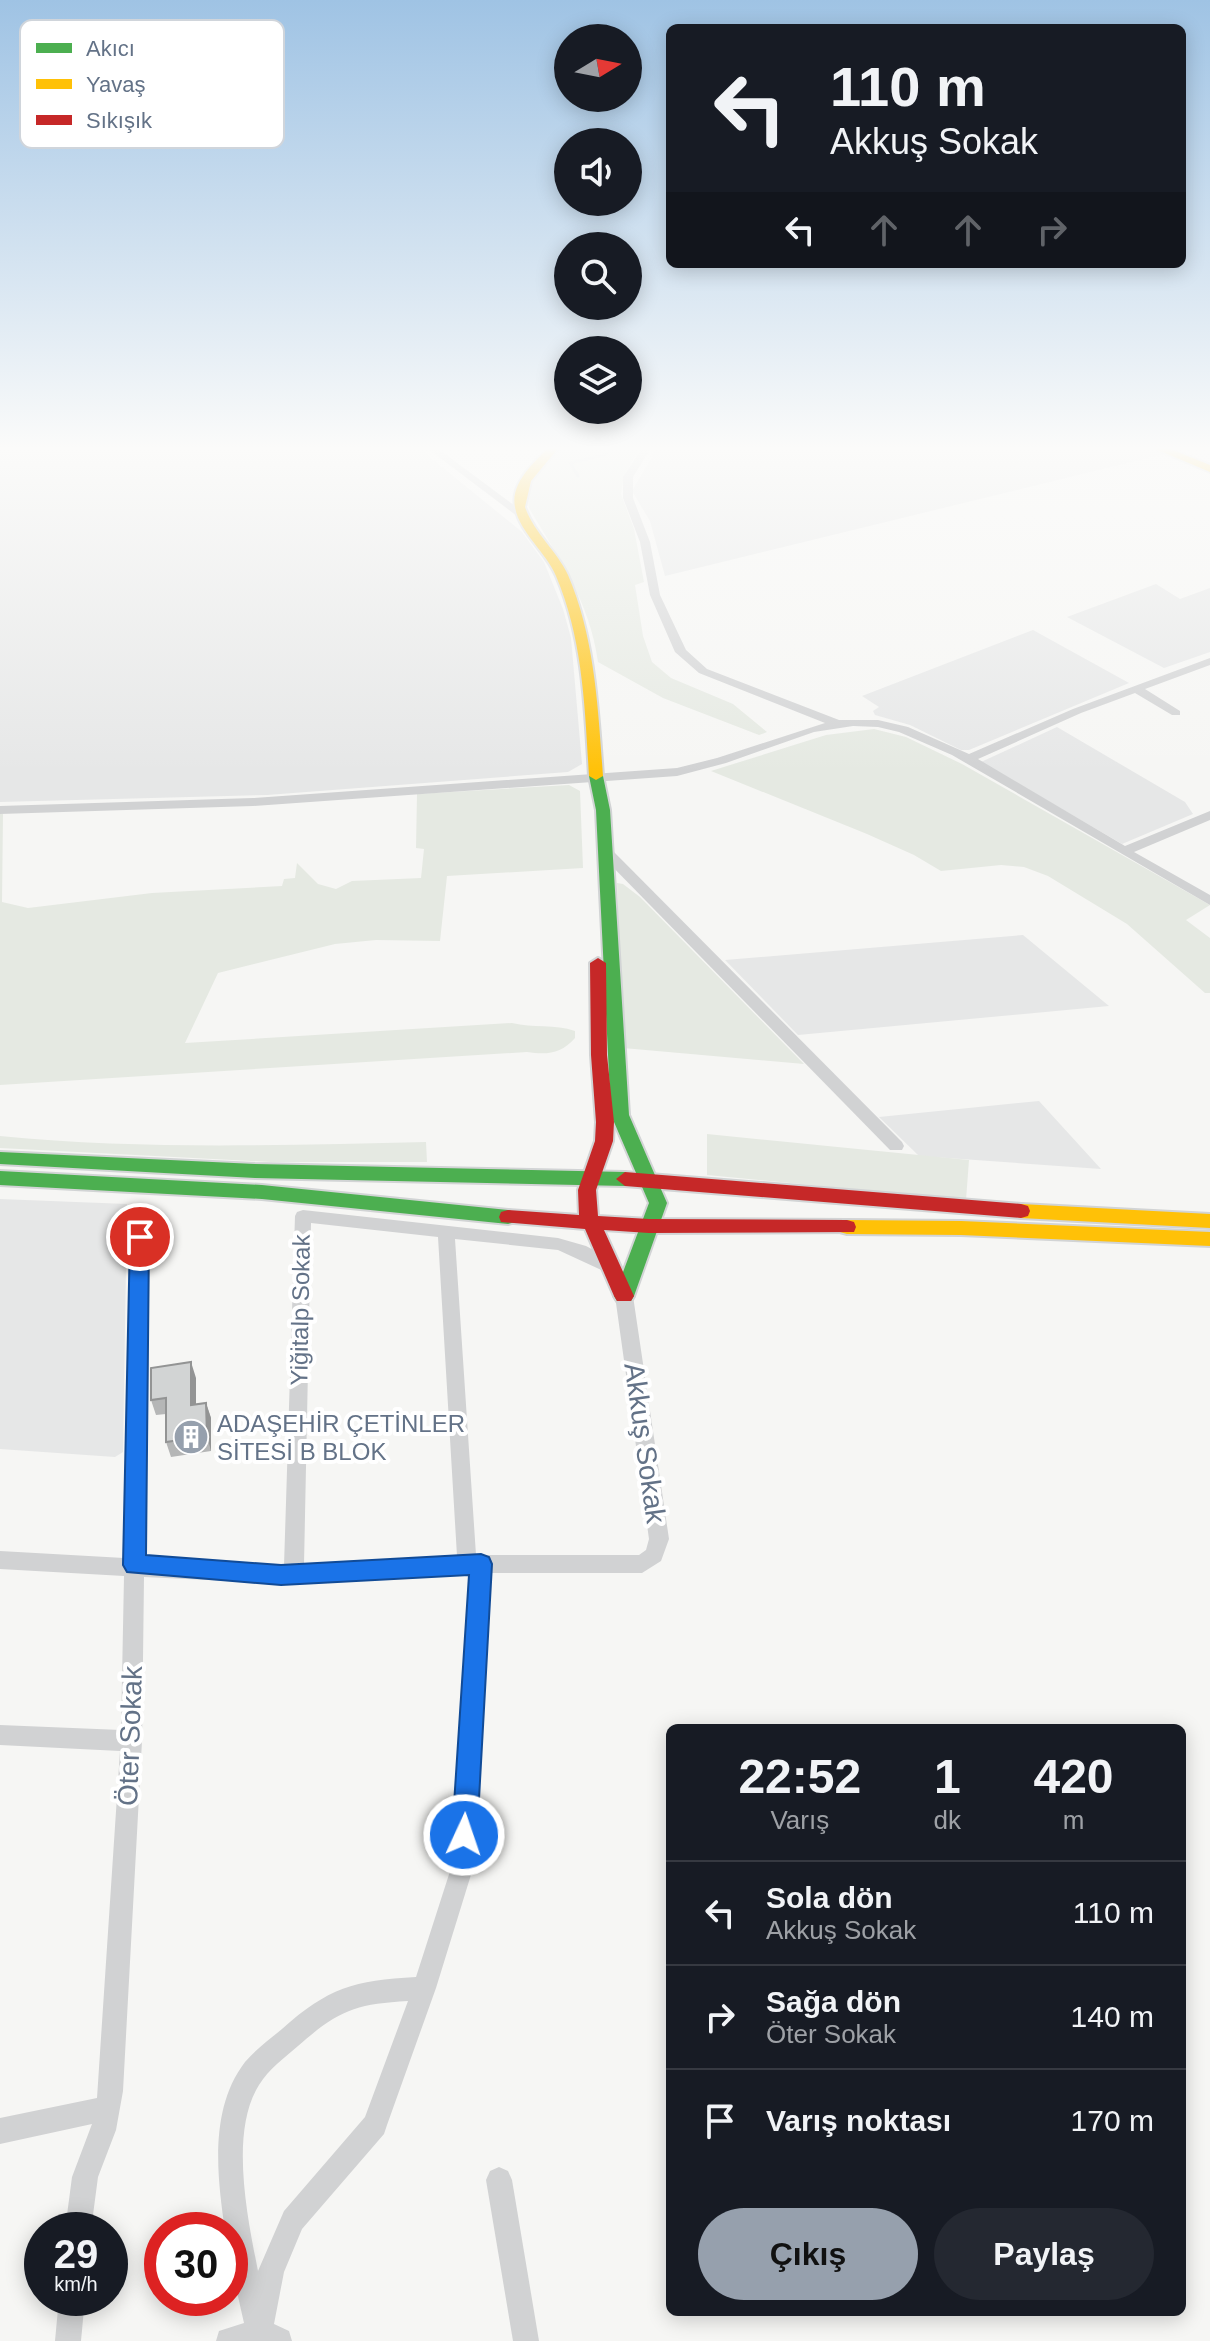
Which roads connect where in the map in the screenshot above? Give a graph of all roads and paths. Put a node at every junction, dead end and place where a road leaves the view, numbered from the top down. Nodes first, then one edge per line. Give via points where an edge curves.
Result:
1 (549, 554) edge
2 (647, 554) edge
3 (1210, 661) edge
4 (1135, 688) junction
5 (1176, 713) dead end
6 (838, 724) junction
7 (966, 760) junction
8 (596, 778) junction
9 (0, 810) edge
10 (1210, 815) edge
11 (1124, 851) junction
12 (606, 852) junction
13 (1210, 901) edge
14 (896, 1146) dead end
15 (0, 1158) edge
16 (591, 1176) junction
17 (0, 1178) edge
18 (648, 1180) junction
19 (289, 1195) junction
20 (303, 1216) junction
21 (1210, 1221) edge
22 (592, 1223) junction
23 (649, 1226) junction
24 (446, 1231) junction
25 (140, 1237) dead end
26 (1210, 1239) edge
27 (610, 1267) junction
28 (624, 1296) junction
29 (0, 1560) edge
30 (474, 1564) junction
31 (135, 1565) junction
32 (294, 1575) junction
33 (0, 1735) edge
34 (131, 1741) junction
35 (424, 1988) junction
36 (109, 2108) junction
37 (0, 2131) edge
38 (499, 2180) dead end
39 (80, 2212) edge
40 (70, 2316) edge
41 (269, 2336) edge
42 (68, 2341) edge
43 (229, 2341) edge
44 (526, 2341) edge

1 - 8 main road via 579,619 589,670
2 - 6 street via 655,595 681,652 703,671
3 - 4 street
4 - 5 street
4 - 7 street
6 - 7 street via 863,722 900,729
6 - 8 street via 708,766
7 - 11 street
8 - 9 street via 253,802
8 - 12 main road
8 - 16 main road via 590,810 606,1127
10 - 11 street
11 - 13 street
12 - 14 street
12 - 18 main road via 620,1115
15 - 16 main road via 255,1171
16 - 18 main road
16 - 22 main road via 585,1199
17 - 19 main road
18 - 21 main road
18 - 23 main road via 658,1203
19 - 20 street
19 - 22 main road
20 - 24 street, Yiğitalp Sokak
20 - 32 street, Yiğitalp Sokak
22 - 23 main road
22 - 27 main road
23 - 26 main road via 961,1228
23 - 28 main road
24 - 27 street, Yiğitalp Sokak via 558,1244
24 - 30 street
25 - 31 street, Öter Sokak
27 - 28 main road
28 - 30 street, Akkuş Sokak via 659,1539 654,1555 642,1564
29 - 31 street, Akkuş Sokak
30 - 32 street, Akkuş Sokak
30 - 35 street via 463,1865
31 - 32 street, Akkuş Sokak
31 - 34 street, Öter Sokak
33 - 34 street
34 - 36 street, Öter Sokak
35 - 41 street via 375,2125 293,2220 279,2248
35 - 41 street via 350,1995 320,2011 247,2081 236,2115 231,2165 242,2264
36 - 37 street
36 - 39 street, Öter Sokak via 85,2177
38 - 44 street
40 - 42 street
41 - 43 street

